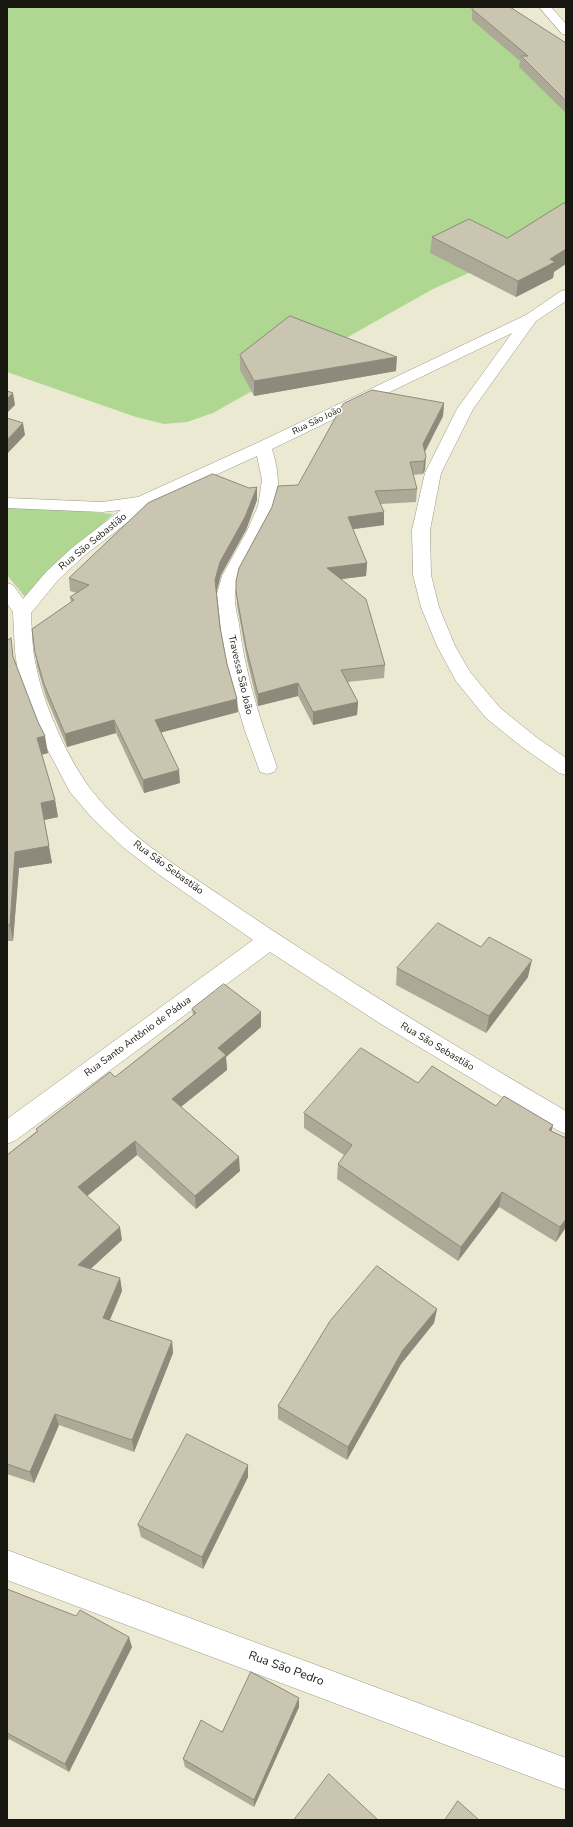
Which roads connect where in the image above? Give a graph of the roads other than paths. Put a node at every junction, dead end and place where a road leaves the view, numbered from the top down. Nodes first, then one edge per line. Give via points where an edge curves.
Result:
1 (545, 7) edge
2 (566, 31) edge
3 (566, 294) edge
4 (532, 318) junction
5 (263, 447) junction
6 (144, 501) junction
7 (7, 502) edge
8 (7, 589) edge
9 (22, 612) junction
10 (267, 767) dead end
11 (566, 768) edge
12 (269, 940) junction
13 (566, 1123) edge
14 (7, 1134) edge
15 (7, 1565) edge
16 (566, 1774) edge

1 - 2 street
3 - 4 street
4 - 5 street, Rua São João
4 - 11 street via 465,409 433,473 421,530 422,575 430,607 446,646 463,676 493,713
5 - 6 street, Rua São João
5 - 10 street, Travessa São João via 271,475 269,501 228,583 226,595 230,640 242,690
6 - 7 street via 102,507
6 - 9 street, Rua São Sebastião via 79,551 52,576
8 - 9 street
9 - 12 street, Rua São Sebastião via 28,673 37,700 71,775 85,796 125,837
12 - 13 street, Rua São Sebastião via 407,1028
12 - 14 street, Rua Santo Antônio de Pádua
15 - 16 street, Rua São Pedro

